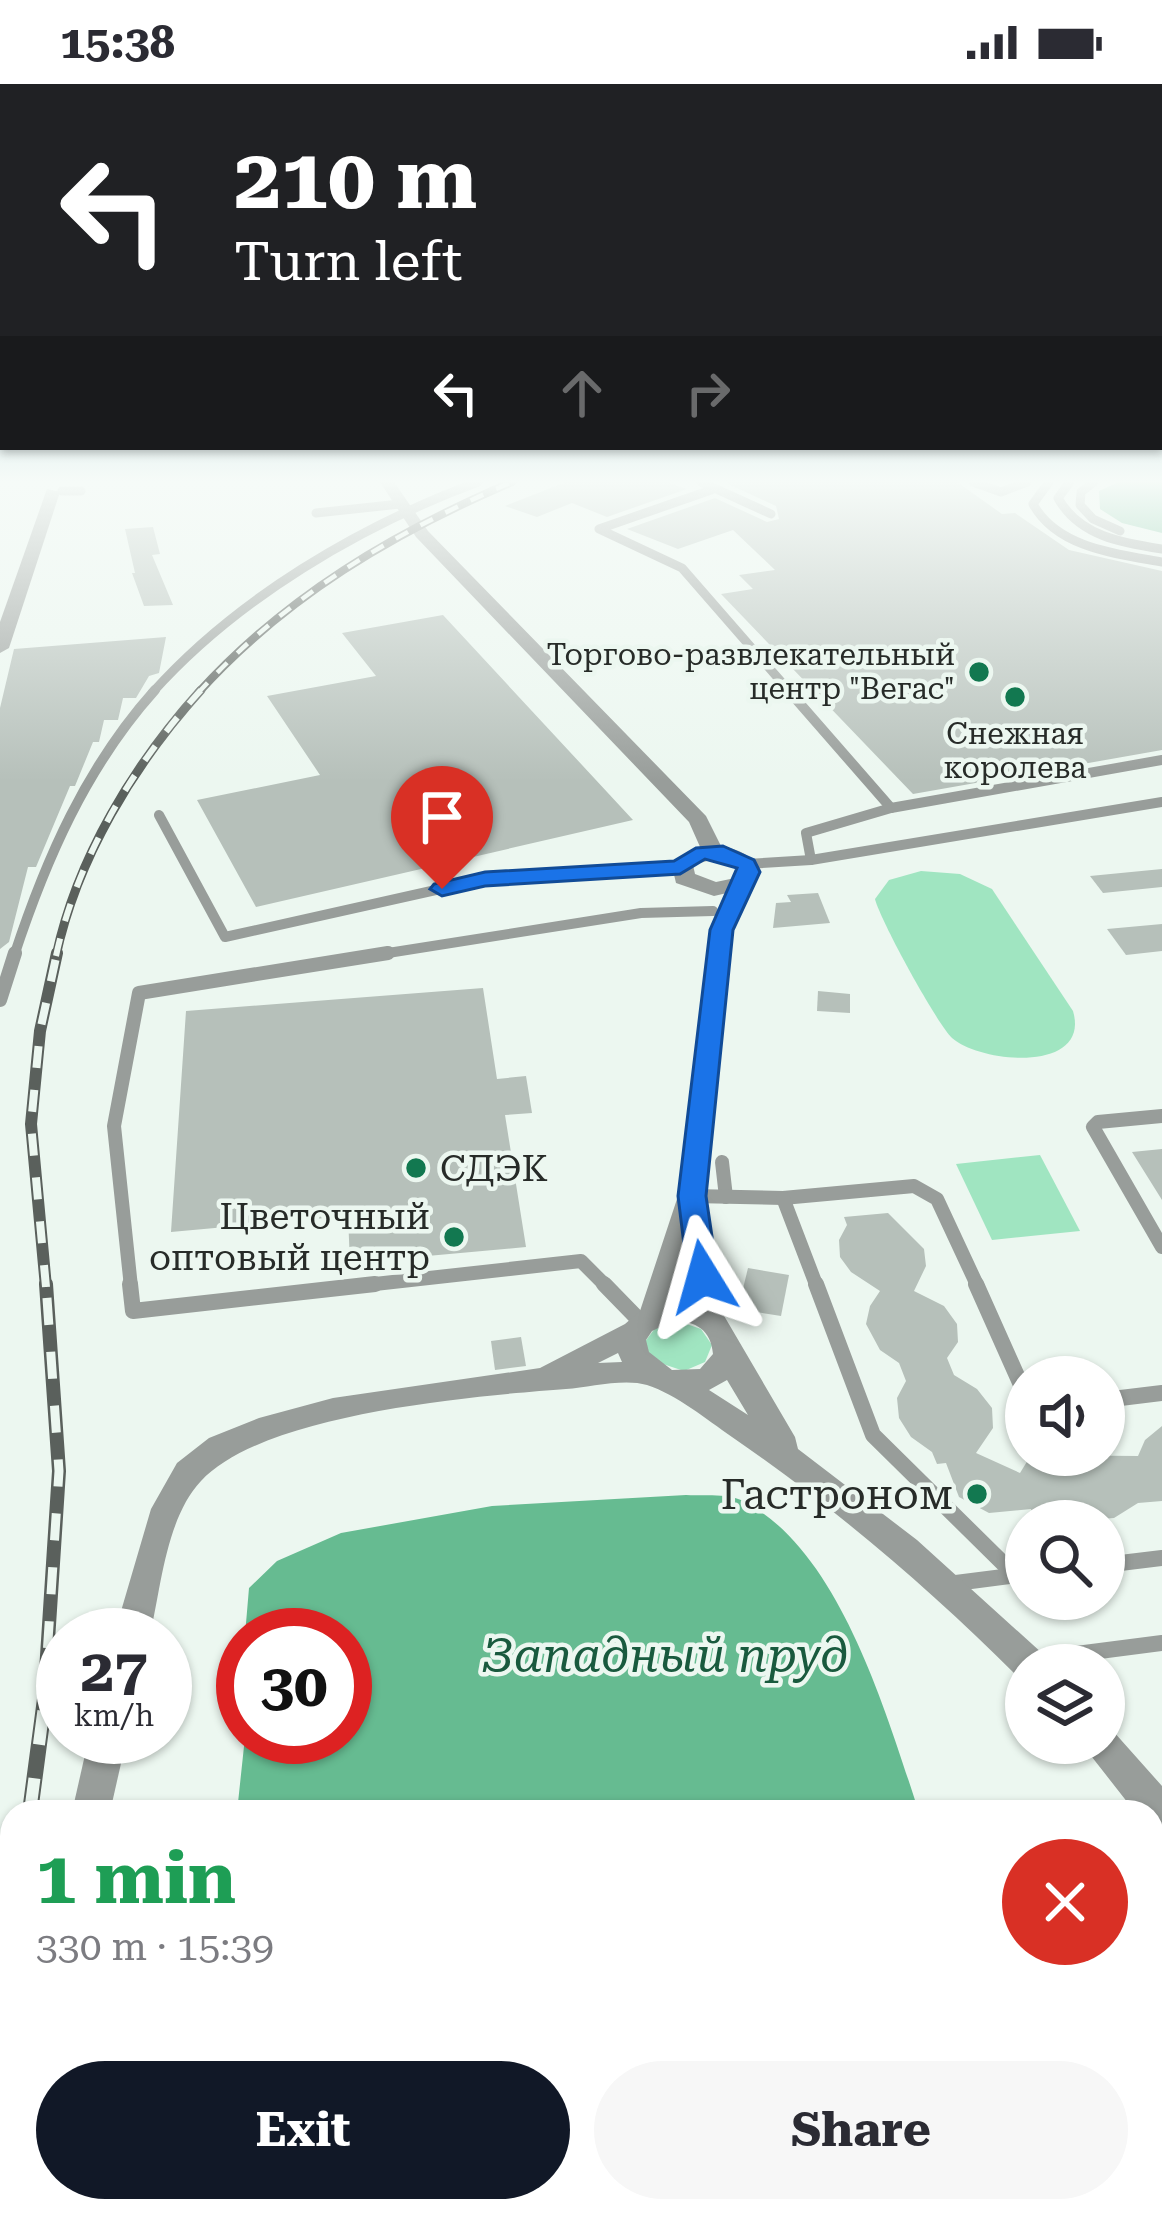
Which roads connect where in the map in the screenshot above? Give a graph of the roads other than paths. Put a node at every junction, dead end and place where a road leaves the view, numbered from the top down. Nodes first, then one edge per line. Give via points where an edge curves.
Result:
1 (23, 582) edge
2 (286, 582) edge
3 (472, 582) edge
4 (694, 582) edge
5 (0, 648) edge
6 (1162, 760) edge
7 (1162, 802) edge
8 (891, 808) junction
9 (159, 815) dead end
10 (713, 852) junction
11 (811, 860) junction
12 (745, 874) junction
13 (686, 875) junction
14 (717, 921) junction
15 (0, 1000) edge
16 (1162, 1116) edge
17 (722, 1162) dead end
18 (692, 1196) junction
19 (727, 1197) junction
20 (783, 1198) junction
21 (1162, 1247) edge
22 (709, 1317) junction
23 (642, 1323) junction
24 (1008, 1356) edge
25 (729, 1357) junction
26 (545, 1376) junction
27 (661, 1378) junction
28 (1162, 1394) edge
29 (1125, 1398) edge
30 (793, 1459) junction
31 (1162, 1558) edge
32 (1005, 1560) edge
33 (1125, 1562) edge
34 (1005, 1577) edge
35 (945, 1584) junction
36 (139, 1608) edge
37 (1162, 1642) edge
38 (1008, 1644) edge
39 (1125, 1648) edge
40 (102, 1764) edge
41 (1118, 1764) edge
42 (95, 1800) edge
43 (1149, 1800) edge

1 - 5 street
2 - 15 lane via 180,662 119,730 69,816
3 - 10 street via 699,820
4 - 8 lane
6 - 8 lane
7 - 11 lane
8 - 11 lane via 806,833
9 - 13 lane via 225,938 485,879
10 - 12 street
10 - 13 street via 687,858
11 - 12 lane
12 - 13 street via 714,889
12 - 14 street
13 - 14 street
14 - 18 street
14 - 23 lane via 641,913 139,993 114,1126 133,1311 581,1261
16 - 21 lane via 1093,1127
17 - 19 lane
18 - 19 lane
18 - 22 street
18 - 23 street
19 - 20 lane
20 - 24 lane via 914,1186 938,1199
20 - 32 lane via 874,1436
22 - 23 street via 679,1310
22 - 25 street via 728,1339
23 - 26 street
23 - 27 street via 631,1355
25 - 27 street via 713,1376
25 - 30 street
26 - 27 street
26 - 36 street via 290,1420 235,1438 190,1469 161,1525
27 - 30 street
28 - 29 lane
30 - 35 street
31 - 33 lane
34 - 35 lane
35 - 38 street
37 - 39 lane
40 - 42 street
41 - 43 street

